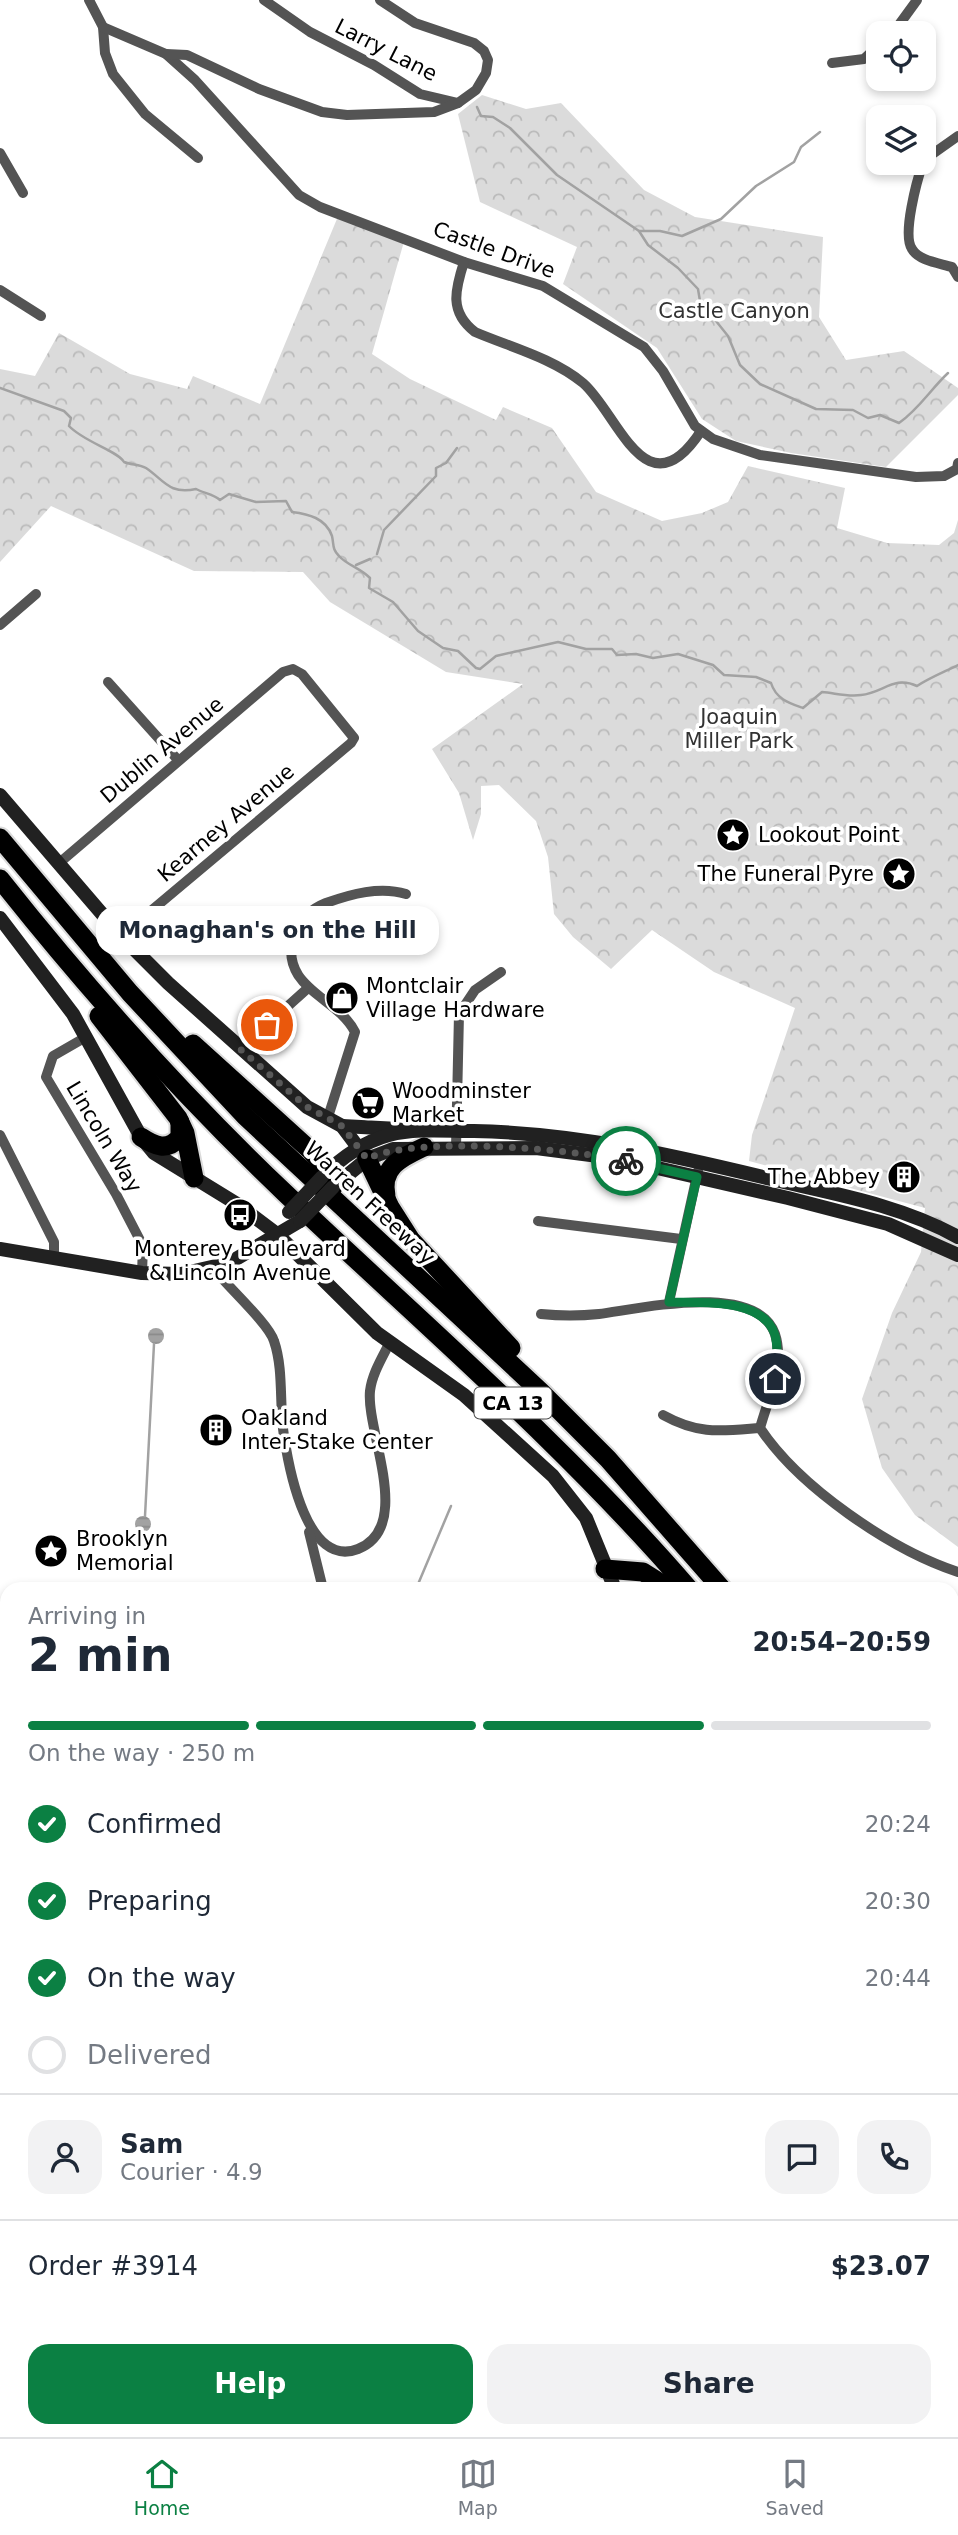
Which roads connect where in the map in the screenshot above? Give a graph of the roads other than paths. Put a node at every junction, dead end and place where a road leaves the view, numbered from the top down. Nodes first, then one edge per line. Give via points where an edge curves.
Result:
1 (89, 0) edge
2 (264, 0) edge
3 (380, 0) edge
4 (917, 0) edge
5 (901, 21) edge
6 (103, 27) junction
7 (166, 54) junction
8 (866, 57) edge
9 (832, 63) dead end
10 (458, 103) junction
11 (958, 136) edge
12 (936, 152) edge
13 (0, 153) edge
14 (198, 158) dead end
15 (920, 175) edge
16 (23, 193) dead end
17 (464, 262) junction
18 (958, 277) edge
19 (0, 290) edge
20 (41, 316) dead end
21 (701, 431) junction
22 (958, 463) edge
23 (36, 594) dead end
24 (0, 625) edge
25 (108, 682) dead end
26 (354, 738) joint
27 (178, 760) junction
28 (0, 795) edge
29 (0, 838) edge
30 (58, 864) junction
31 (0, 879) edge
32 (406, 894) dead end
33 (0, 918) edge
34 (74, 929) junction
35 (121, 936) junction
36 (73, 971) junction
37 (501, 972) dead end
38 (308, 988) junction
39 (86, 1037) junction
40 (240, 1049) junction
41 (328, 1117) junction
42 (178, 1118) junction
43 (342, 1126) junction
44 (455, 1131) junction
45 (0, 1135) edge
46 (141, 1136) junction
47 (424, 1139) junction
48 (456, 1148) junction
49 (363, 1153) junction
50 (700, 1162) junction
51 (697, 1177) junction
52 (194, 1178) junction
53 (328, 1178) junction
54 (390, 1207) junction
55 (538, 1221) dead end
56 (277, 1234) junction
57 (958, 1237) edge
58 (681, 1239) junction
59 (0, 1248) edge
60 (958, 1255) edge
61 (54, 1258) junction
62 (214, 1268) junction
63 (142, 1273) junction
64 (669, 1302) junction
65 (541, 1314) dead end
66 (390, 1342) junction
67 (541, 1391) junction
68 (663, 1415) dead end
69 (760, 1428) junction
70 (306, 1522) junction
71 (605, 1569) junction
72 (958, 1572) edge
73 (651, 1575) junction
74 (321, 1582) edge
75 (612, 1582) edge
76 (631, 1582) edge
77 (660, 1582) edge
78 (683, 1582) edge
79 (716, 1582) edge

1 - 6 street
2 - 10 street, Larry Lane via 310,32 420,94
3 - 10 street via 415,23 474,43 484,51 486,73 476,90
4 - 5 street
6 - 7 street, Castle Drive
6 - 14 street via 113,74 145,114
7 - 10 street via 187,55 322,112 434,112
7 - 17 street, Castle Drive via 299,195
8 - 9 street
11 - 12 street
13 - 16 street
15 - 18 street via 907,238 912,251 952,267
17 - 21 street, Castle Drive via 543,286 644,347
17 - 21 street via 455,303 465,325 560,368 584,384 634,453 668,461 689,450
19 - 20 street
21 - 22 street via 760,455 916,477 944,476 957,469
23 - 24 street
25 - 27 street
26 - 27 street, Dublin Avenue via 293,669 286,670
26 - 35 street, Kearney Avenue
27 - 30 street, Dublin Avenue
28 - 30 main road
29 - 34 highway, Warren Freeway / CA 13
30 - 35 main road
31 - 36 highway, CA 13
32 - 38 street via 393,890 348,895 306,916 291,947 295,969
33 - 39 main road via 53,985
34 - 53 highway
34 - 67 highway, Warren Freeway / CA 13 via 245,1116
35 - 40 main road
36 - 42 highway via 84,996
36 - 78 highway, CA 13 via 226,1135 544,1434
37 - 44 street via 475,990 459,1014
38 - 40 street
38 - 41 street via 355,1032
39 - 46 main road
39 - 63 street, Lincoln Way via 53,1056 46,1077 143,1246
40 - 41 main road via 307,1107
41 - 43 main road
42 - 46 highway via 181,1132 171,1145 159,1146
42 - 52 highway
43 - 47 main road
43 - 49 main road
44 - 47 main road
44 - 48 street
44 - 50 main road via 536,1133 617,1143
45 - 61 street via 54,1242
46 - 52 main road via 154,1153
47 - 48 main road
47 - 49 main road
47 - 54 highway via 386,1174 384,1188
48 - 51 main road via 536,1148 614,1158
49 - 53 main road
49 - 54 highway
50 - 51 street
50 - 57 main road via 870,1202 933,1223
51 - 58 street
51 - 60 main road via 888,1224
52 - 56 main road
53 - 56 main road, bridge
54 - 67 highway via 421,1251 530,1369
55 - 58 street
56 - 62 main road via 256,1250
56 - 66 main road
58 - 64 street
59 - 61 main road
61 - 63 main road
62 - 63 main road via 180,1274
62 - 70 street via 273,1337 284,1437
64 - 65 street via 596,1314
64 - 69 street via 738,1307 764,1318 775,1333 775,1379
66 - 70 street via 370,1393 386,1487 383,1522 367,1545 347,1552 327,1545
66 - 71 main road via 476,1405 564,1486 586,1518
67 - 79 highway, Warren Freeway / CA 13 via 608,1459
68 - 69 street via 685,1427 712,1432
69 - 72 street via 805,1477 843,1507 898,1544
70 - 74 street
71 - 73 highway
71 - 75 main road
73 - 76 highway
73 - 77 highway

